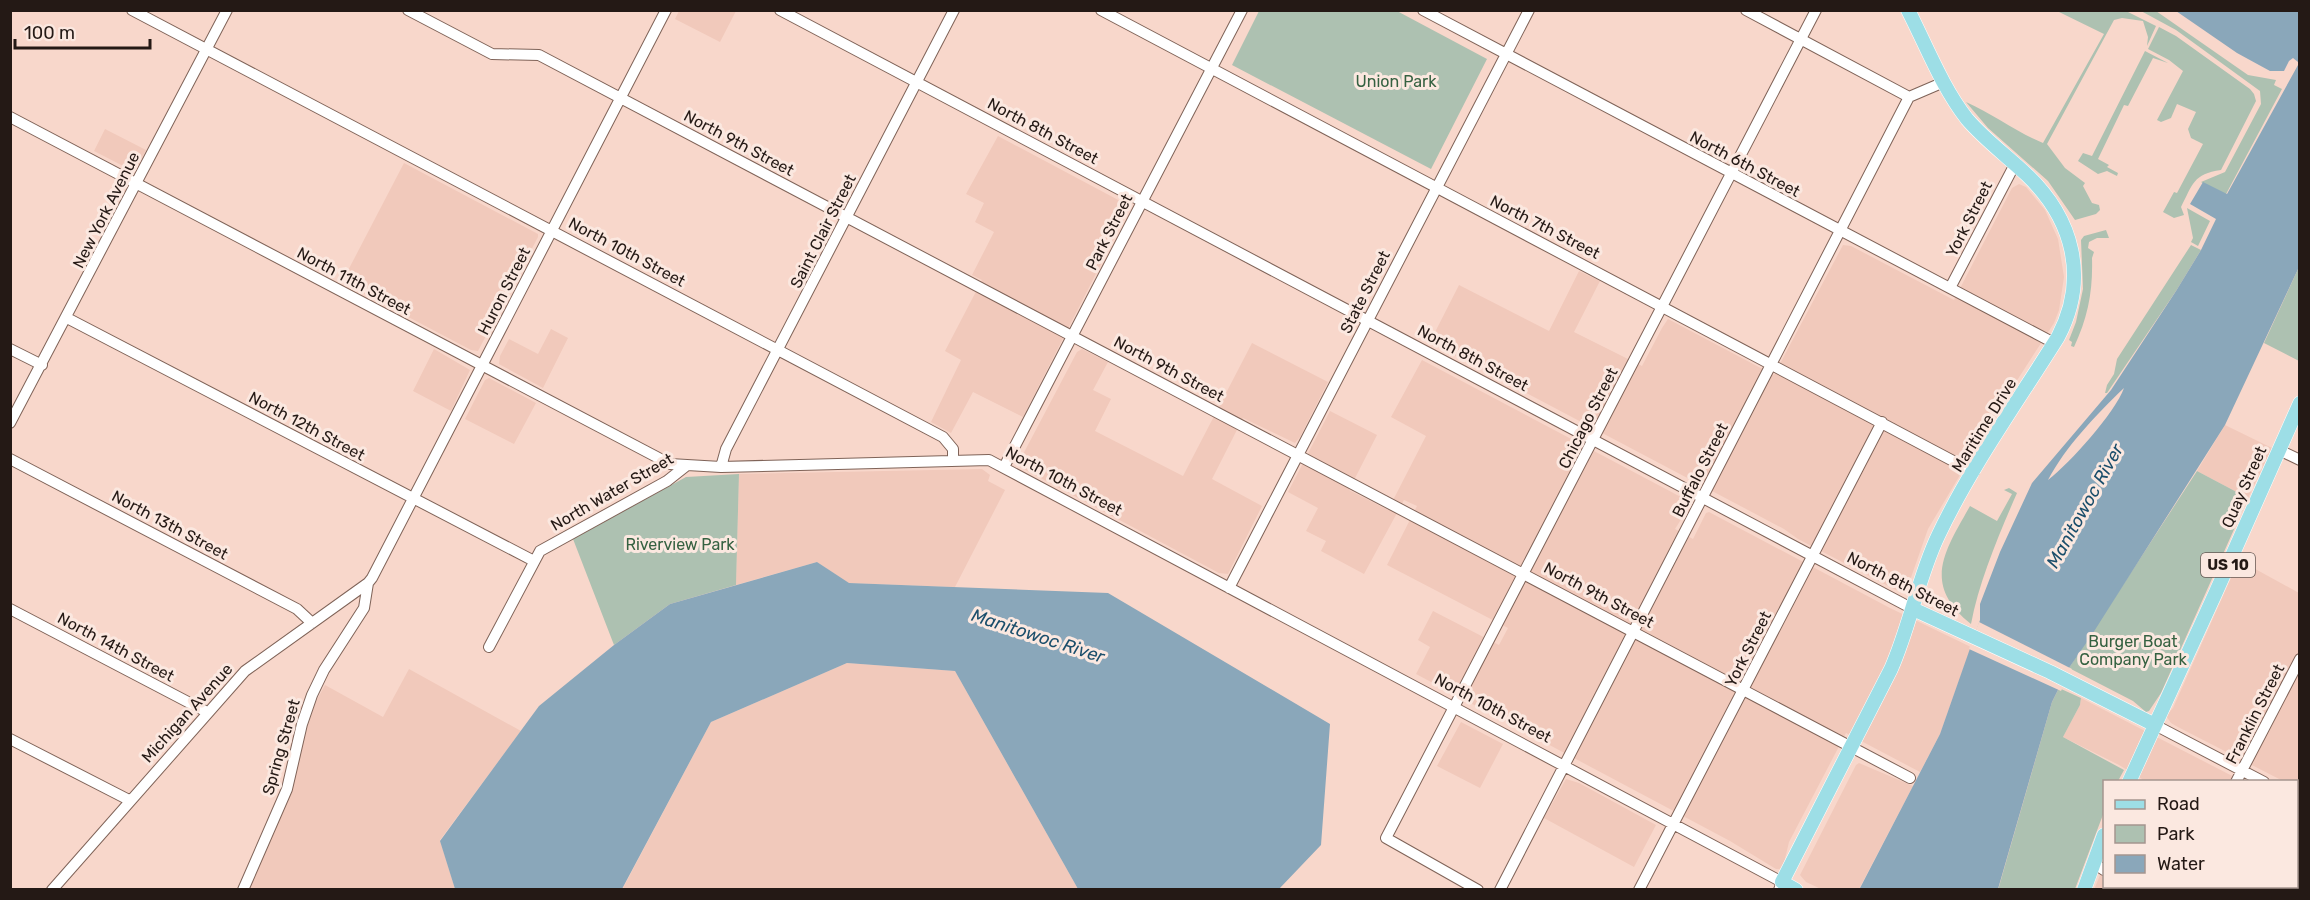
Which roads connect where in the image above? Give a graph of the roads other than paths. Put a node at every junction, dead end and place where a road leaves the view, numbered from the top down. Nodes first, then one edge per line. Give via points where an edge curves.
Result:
1 (132, 10) edge
2 (227, 10) edge
3 (408, 10) edge
4 (666, 10) edge
5 (780, 10) edge
6 (954, 10) edge
7 (1101, 10) edge
8 (1242, 10) edge
9 (1423, 10) edge
10 (1529, 10) edge
11 (1746, 10) edge
12 (1816, 10) edge
13 (1908, 10) edge
14 (1801, 39) junction
15 (207, 50) junction
16 (1506, 55) junction
17 (1212, 69) junction
18 (1944, 82) junction
19 (917, 83) junction
20 (620, 97) junction
21 (1909, 98) junction
22 (10, 117) edge
23 (2015, 164) junction
24 (1731, 173) junction
25 (137, 183) junction
26 (1436, 188) junction
27 (1142, 202) junction
28 (846, 216) junction
29 (552, 231) junction
30 (1841, 231) junction
31 (1950, 288) junction
32 (1662, 306) junction
33 (67, 318) junction
34 (1367, 321) junction
35 (1073, 336) junction
36 (2054, 343) junction
37 (10, 349) edge
38 (778, 351) junction
39 (42, 365) junction
40 (483, 365) junction
41 (1772, 365) junction
42 (2300, 403) edge
43 (1882, 422) junction
44 (10, 423) edge
45 (1594, 440) junction
46 (2279, 450) junction
47 (1298, 455) junction
48 (10, 459) edge
49 (953, 460) junction
50 (2300, 460) edge
51 (686, 466) junction
52 (721, 467) junction
53 (1004, 467) junction
54 (1974, 472) junction
55 (1703, 498) junction
56 (413, 499) junction
57 (1813, 556) junction
58 (534, 561) junction
59 (1525, 573) junction
60 (368, 583) junction
61 (1229, 588) junction
62 (10, 609) edge
63 (1913, 609) junction
64 (312, 623) junction
65 (1634, 630) junction
66 (489, 647) dead end
67 (2300, 659) edge
68 (1744, 689) junction
69 (1455, 707) junction
70 (207, 712) junction
71 (2155, 725) junction
72 (10, 739) edge
73 (1851, 747) junction
74 (1564, 765) junction
75 (2242, 770) junction
76 (1910, 778) dead end
77 (2130, 780) edge
78 (2237, 780) edge
79 (2260, 780) edge
80 (129, 800) junction
81 (1674, 823) junction
82 (2103, 843) edge
83 (2100, 867) edge
84 (1464, 885) edge
85 (1780, 886) edge
86 (52, 890) edge
87 (243, 890) edge
88 (1478, 890) edge
89 (1500, 890) edge
90 (1639, 890) edge
91 (1796, 890) edge
92 (2084, 890) edge

1 - 15 street, North 10th Street
2 - 15 street, New York Avenue
3 - 20 street, North 9th Street via 492,54 539,55
4 - 20 street, Huron Street
5 - 19 street, North 8th Street
6 - 19 street, Saint Clair Street
7 - 17 street, North 7th Street
8 - 17 street, Park Street
9 - 16 street, North 6th Street
10 - 16 street, State Street
11 - 14 street
12 - 14 street, Chicago Street
13 - 18 main road, Maritime Drive
14 - 21 street
14 - 24 street, Chicago Street
15 - 25 street, New York Avenue
15 - 29 street, North 10th Street
16 - 24 street, North 6th Street
16 - 26 street, State Street
17 - 26 street, North 7th Street
17 - 27 street, Park Street
18 - 21 street
18 - 23 main road, Maritime Drive via 1977,130
19 - 27 street, North 8th Street
19 - 28 street, Saint Clair Street
20 - 28 street, North 9th Street
20 - 29 street, Huron Street
21 - 30 street, Buffalo Street
22 - 25 street, North 11th Street
23 - 31 street, York Street
23 - 36 main road, Maritime Drive via 2056,207 2071,246 2072,296
24 - 30 street, North 6th Street
24 - 32 street, Chicago Street
25 - 33 street, New York Avenue
25 - 40 street, North 11th Street
26 - 32 street, North 7th Street
26 - 34 street, State Street
27 - 34 street, North 8th Street
27 - 35 street, Park Street
28 - 35 street, North 9th Street
28 - 38 street, Saint Clair Street
29 - 38 street, North 10th Street
29 - 40 street, Huron Street
30 - 31 street, North 6th Street
30 - 41 street, Buffalo Street
31 - 36 street, North 6th Street
32 - 41 street, North 7th Street
32 - 45 street, Chicago Street
33 - 39 street, New York Avenue
33 - 56 street, North 12th Street
34 - 45 street, North 8th Street
34 - 47 street, State Street
35 - 47 street, North 9th Street
35 - 53 street, Park Street
36 - 54 main road, Maritime Drive
37 - 39 street
38 - 49 street, North 10th Street via 943,437 953,449
38 - 52 street, Saint Clair Street via 726,448
39 - 44 street, New York Avenue
40 - 51 street, North 11th Street via 670,464
40 - 56 street, Huron Street
41 - 43 street, North 7th Street
41 - 55 street, Buffalo Street
42 - 46 main road, Quay Street / US 10
43 - 54 street, North 7th Street
43 - 57 street, York Street
45 - 55 street, North 8th Street
45 - 59 street, Chicago Street
46 - 50 street
46 - 71 main road, Quay Street / US 10
47 - 59 street, North 9th Street
47 - 61 street, State Street
48 - 64 street, North 13th Street via 297,609
49 - 52 street, North Water Street
49 - 53 street, North 10th Street via 989,460
51 - 52 street, North Water Street
51 - 58 street, North Water Street via 667,481 540,551
53 - 61 street, North 10th Street
54 - 63 main road, Maritime Drive via 1937,538
55 - 57 street, North 8th Street
55 - 65 street, Buffalo Street
56 - 58 street, North 12th Street
56 - 60 street, Huron Street
57 - 63 street, North 8th Street
57 - 68 street, York Street
58 - 66 street, North Water Street
59 - 65 street, North 9th Street
59 - 69 street, Chicago Street
60 - 64 street, Michigan Avenue
60 - 87 street, Spring Street via 364,608 312,695 287,789
61 - 69 street, North 10th Street
62 - 70 street, North 14th Street
63 - 71 main road, North 8th Street
63 - 73 main road, Maritime Drive via 1895,659
64 - 70 street, Michigan Avenue via 244,671
65 - 68 street, North 9th Street
65 - 74 street, Buffalo Street
67 - 75 street, Franklin Street
68 - 73 street, North 9th Street
68 - 81 street, York Street
69 - 74 street, North 10th Street
69 - 84 street, Chicago Street via 1386,838
70 - 80 street, Michigan Avenue
71 - 75 street
71 - 77 main road, Quay Street
72 - 80 street
73 - 76 street, North 9th Street
73 - 85 main road, Maritime Drive
74 - 81 street, North 10th Street
74 - 89 street, Buffalo Street
75 - 78 street, Franklin Street
75 - 79 street
80 - 86 street, Michigan Avenue
81 - 85 street, North 10th Street
81 - 90 street, York Street
82 - 83 main road
83 - 92 main road
84 - 88 street
85 - 91 main road, North 10th Street

